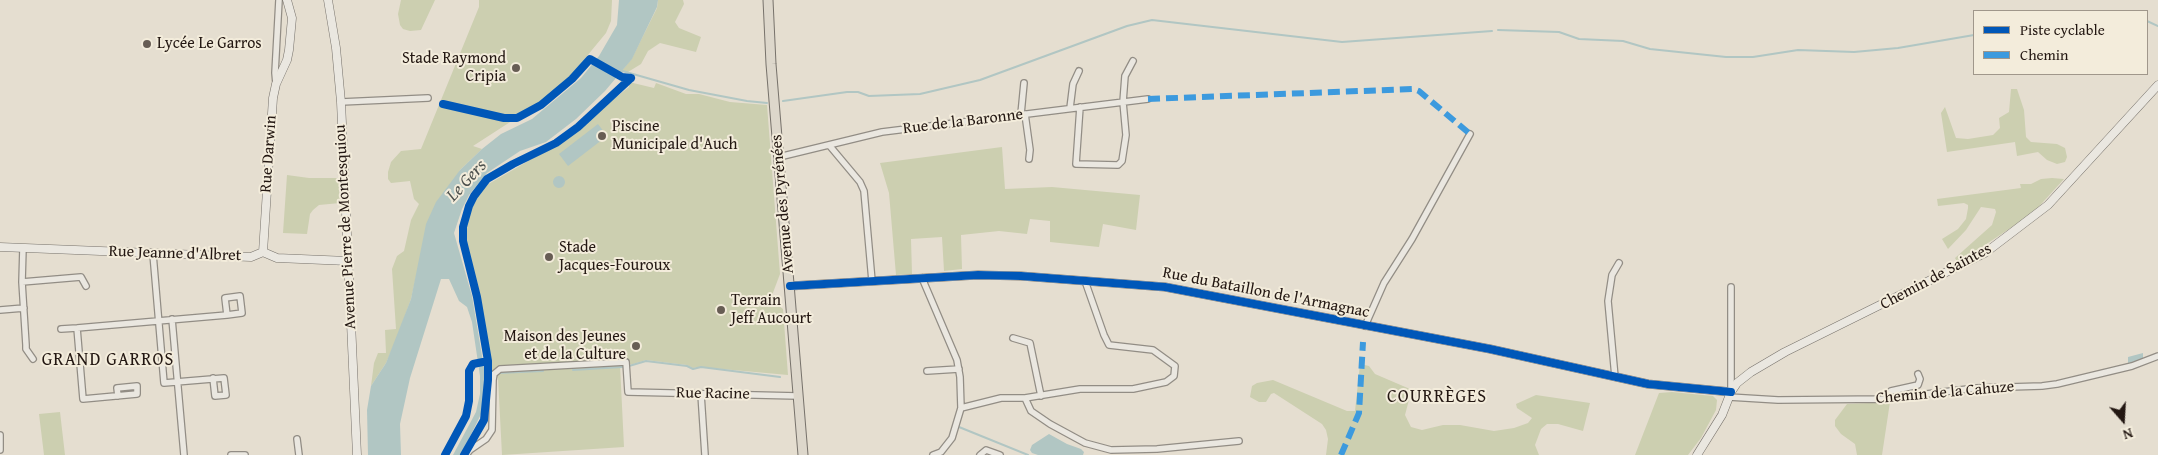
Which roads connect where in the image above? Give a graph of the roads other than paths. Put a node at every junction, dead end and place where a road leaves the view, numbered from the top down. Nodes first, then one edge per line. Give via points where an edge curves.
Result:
1 (280, 0) edge
2 (286, 0) edge
3 (328, 0) edge
4 (768, 0) edge
5 (1133, 61) dead end
6 (1079, 71) dead end
7 (1024, 83) dead end
8 (276, 84) junction
9 (2158, 85) edge
10 (428, 98) dead end
11 (1148, 99) dead end
12 (341, 102) junction
13 (1123, 102) junction
14 (1080, 107) junction
15 (1070, 108) junction
16 (1023, 114) junction
17 (1470, 134) dead end
18 (829, 145) junction
19 (779, 157) junction
20 (1029, 159) dead end
21 (0, 247) edge
22 (23, 248) junction
23 (263, 252) junction
24 (153, 254) junction
25 (348, 261) junction
26 (1619, 263) dead end
27 (922, 278) junction
28 (872, 281) junction
29 (1085, 281) junction
30 (22, 282) junction
31 (86, 286) dead end
32 (790, 286) junction
33 (1731, 287) dead end
34 (24, 308) junction
35 (0, 310) edge
36 (226, 315) dead end
37 (172, 319) junction
38 (158, 320) junction
39 (1365, 326) junction
40 (77, 328) junction
41 (61, 329) dead end
42 (1013, 338) dead end
43 (2158, 356) edge
44 (33, 359) dead end
45 (959, 369) junction
46 (927, 371) dead end
47 (1918, 374) dead end
48 (1615, 377) junction
49 (214, 378) dead end
50 (177, 381) junction
51 (701, 394) junction
52 (1730, 395) junction
53 (118, 396) dead end
54 (798, 396) junction
55 (1042, 396) junction
56 (1026, 398) junction
57 (1886, 399) junction
58 (960, 408) junction
59 (0, 436) edge
60 (297, 439) dead end
61 (1239, 441) dead end
62 (0, 450) edge
63 (1111, 453) edge
64 (184, 455) edge
65 (231, 455) edge
66 (245, 455) edge
67 (299, 455) edge
68 (357, 455) edge
69 (466, 455) edge
70 (705, 455) edge
71 (803, 455) edge
72 (933, 455) edge
73 (980, 455) edge
74 (1000, 455) edge
75 (1698, 455) edge

1 - 8 street
2 - 8 street, Rue Darwin via 291,11 287,60
3 - 12 street, Avenue Pierre de Montesquiou
4 - 19 main road, Avenue des Pyrénées
5 - 13 street via 1125,76
6 - 15 street via 1073,84
7 - 16 street
8 - 23 street, Rue Darwin
9 - 52 street, Chemin de Saintes via 2048,205 1985,253 1764,363 1737,383
10 - 12 street
11 - 13 street, Rue de la Baronne
12 - 25 street, Avenue Pierre de Montesquiou
13 - 14 street, Rue de la Baronne
13 - 14 street via 1126,135 1122,161 1118,165 1076,164
14 - 15 street, Rue de la Baronne
15 - 16 street, Rue de la Baronne
16 - 18 street, Rue de la Baronne via 882,132
16 - 20 street
17 - 39 street via 1384,283
18 - 19 street, Rue de la Baronne
18 - 28 street via 864,191
19 - 32 main road, Avenue des Pyrénées
21 - 22 street, Rue Jeanne d'Albret
22 - 24 street, Rue Jeanne d'Albret
22 - 30 street
23 - 24 street, Rue Jeanne d'Albret via 251,257
23 - 25 street, Rue Jeanne d'Albret via 277,258
24 - 38 street
25 - 68 street, Avenue Pierre de Montesquiou
26 - 48 street via 1612,275 1608,301
27 - 28 street, Rue du Bataillon de l'Armagnac
27 - 29 street, Rue du Bataillon de l'Armagnac via 987,276
27 - 45 street
28 - 32 street, Rue du Bataillon de l'Armagnac
29 - 39 street, Rue du Bataillon de l'Armagnac via 1165,286
29 - 55 street via 1109,345 1153,350 1175,366 1174,376 1166,382 1133,389 1080,389
30 - 31 street via 81,277
30 - 34 street
32 - 54 main road, Avenue des Pyrénées
33 - 52 street
34 - 35 street
34 - 44 street via 26,350
36 - 37 street
37 - 38 street
37 - 50 street
38 - 40 street
38 - 50 street via 164,382
39 - 48 street, Rue du Bataillon de l'Armagnac via 1490,348
40 - 41 street
40 - 53 street via 84,399
42 - 55 street via 1030,343
43 - 57 street, Chemin de la Cahuze via 2132,366 2057,384 1976,388
45 - 46 street
45 - 58 street
47 - 57 street via 1918,385 1891,391
48 - 52 street, Rue du Bataillon de l'Armagnac
49 - 50 street
50 - 64 street
51 - 54 street, Rue Racine
51 - 69 street, Rue Racine via 628,392 626,362 500,369 493,380 492,430
51 - 70 street
52 - 57 street, Chemin de la Cahuze via 1778,400
52 - 75 street via 1711,436
54 - 71 main road, Avenue des Pyrénées
55 - 56 street
56 - 58 street via 1001,398
56 - 63 street via 1031,411 1050,424
58 - 72 street via 952,438 941,452
59 - 62 street
60 - 67 street
61 - 63 street
65 - 66 street
73 - 74 street via 986,450

